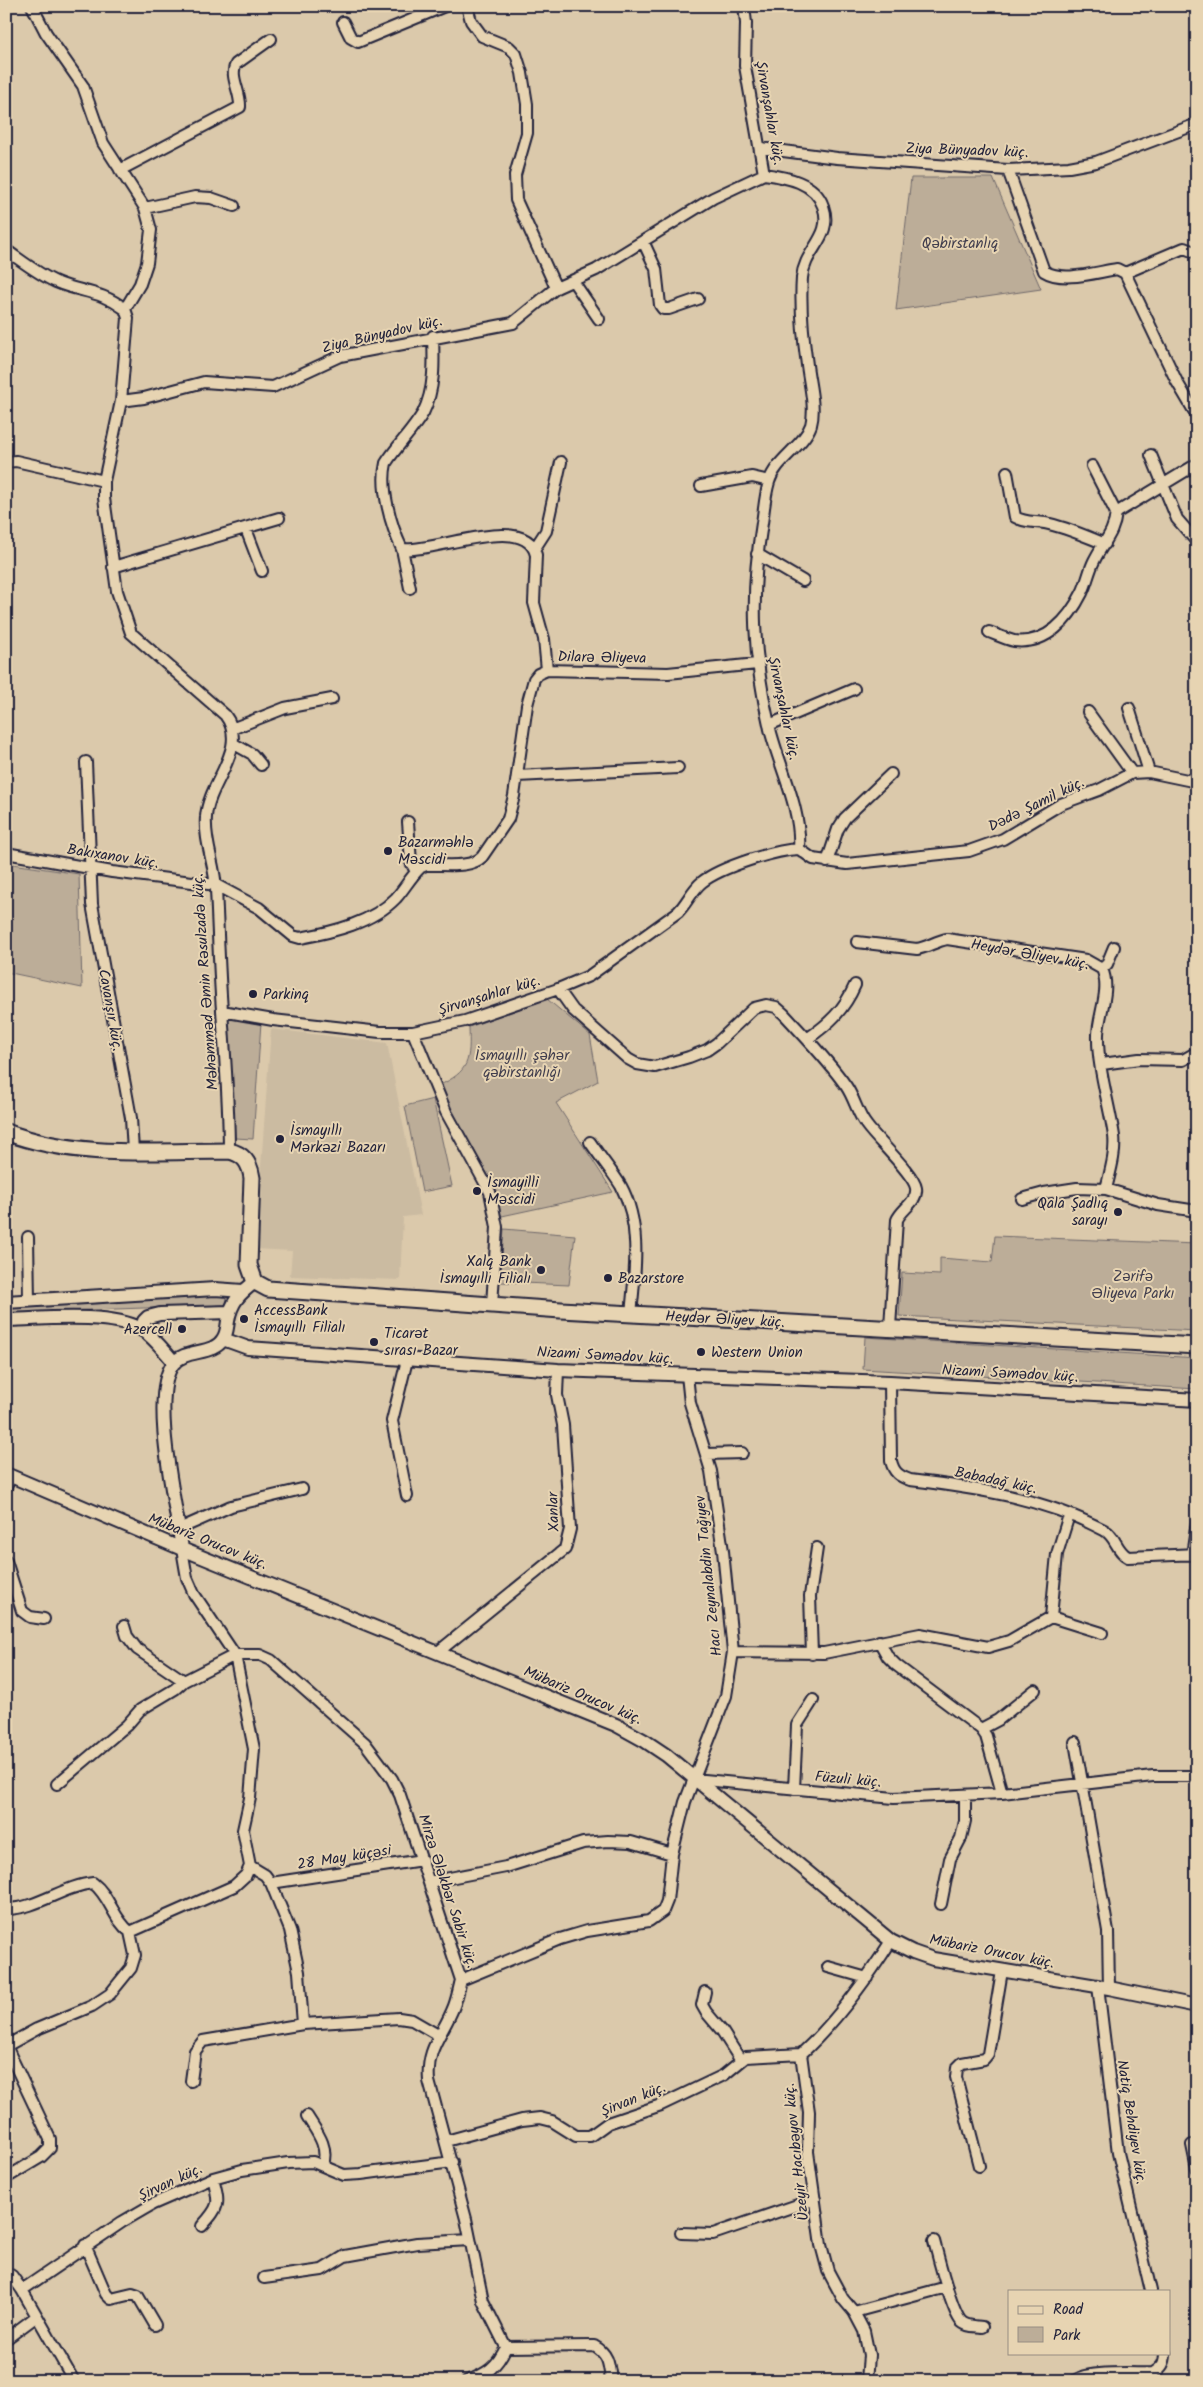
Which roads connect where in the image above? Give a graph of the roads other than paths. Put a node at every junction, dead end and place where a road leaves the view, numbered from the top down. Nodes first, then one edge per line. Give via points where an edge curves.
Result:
1 (32, 6) edge
2 (445, 6) edge
3 (467, 6) edge
4 (744, 6) edge
5 (343, 22) dead end
6 (271, 39) dead end
7 (1197, 124) edge
8 (760, 148) junction
9 (120, 170) junction
10 (1008, 170) junction
11 (764, 174) junction
12 (234, 206) dead end
13 (145, 208) junction
14 (643, 241) junction
15 (6, 250) edge
16 (1197, 253) edge
17 (1125, 274) junction
18 (573, 280) junction
19 (556, 288) junction
20 (698, 299) dead end
21 (125, 309) junction
22 (598, 319) dead end
23 (433, 336) junction
24 (121, 401) junction
25 (1197, 416) edge
26 (1151, 455) dead end
27 (6, 462) edge
28 (561, 462) dead end
29 (1197, 464) edge
30 (1092, 466) dead end
31 (1007, 472) dead end
32 (104, 481) junction
33 (769, 482) junction
34 (701, 486) dead end
35 (1162, 486) junction
36 (1116, 513) junction
37 (279, 518) dead end
38 (246, 529) junction
39 (1197, 542) edge
40 (1105, 544) junction
41 (534, 548) junction
42 (402, 549) junction
43 (757, 554) junction
44 (113, 568) junction
45 (262, 571) dead end
46 (803, 581) dead end
47 (410, 588) dead end
48 (989, 632) dead end
49 (758, 664) junction
50 (547, 670) junction
51 (854, 689) dead end
52 (332, 699) dead end
53 (1129, 708) dead end
54 (1088, 712) dead end
55 (769, 725) junction
56 (234, 728) junction
57 (234, 744) junction
58 (86, 762) dead end
59 (261, 764) dead end
60 (678, 768) dead end
61 (1149, 772) junction
62 (1132, 773) junction
63 (891, 774) dead end
64 (517, 776) junction
65 (1197, 782) edge
66 (408, 822) dead end
67 (799, 849) junction
68 (6, 853) edge
69 (827, 862) junction
70 (90, 869) junction
71 (416, 872) junction
72 (216, 885) junction
73 (857, 942) dead end
74 (1114, 948) dead end
75 (1102, 970) junction
76 (855, 986) dead end
77 (558, 989) junction
78 (222, 1011) junction
79 (413, 1032) junction
80 (807, 1039) junction
81 (1197, 1052) edge
82 (1102, 1064) junction
83 (6, 1132) edge
84 (590, 1142) dead end
85 (133, 1151) junction
86 (229, 1151) junction
87 (1106, 1189) junction
88 (1022, 1199) dead end
89 (1197, 1211) edge
90 (28, 1237) dead end
91 (249, 1286) junction
92 (29, 1301) junction
93 (6, 1302) edge
94 (492, 1306) junction
95 (230, 1312) junction
96 (631, 1314) junction
97 (6, 1320) edge
98 (890, 1328) junction
99 (142, 1330) junction
100 (224, 1339) junction
101 (1197, 1346) edge
102 (407, 1360) junction
103 (174, 1362) junction
104 (558, 1370) junction
105 (687, 1375) junction
106 (890, 1382) junction
107 (1197, 1400) edge
108 (742, 1453) dead end
109 (707, 1454) junction
110 (8, 1479) edge
111 (302, 1489) dead end
112 (407, 1496) dead end
113 (1069, 1515) junction
114 (1197, 1522) edge
115 (179, 1528) junction
116 (817, 1548) dead end
117 (182, 1549) junction
118 (1194, 1555) edge
119 (6, 1561) edge
120 (1051, 1617) junction
121 (44, 1619) dead end
122 (124, 1626) dead end
123 (1102, 1633) dead end
124 (879, 1641) junction
125 (438, 1652) junction
126 (733, 1652) junction
127 (812, 1654) junction
128 (235, 1655) junction
129 (184, 1680) junction
130 (1035, 1690) dead end
131 (813, 1700) dead end
132 (981, 1729) junction
133 (1075, 1742) dead end
134 (1197, 1776) edge
135 (693, 1779) junction
136 (57, 1784) dead end
137 (1081, 1784) junction
138 (794, 1789) junction
139 (1002, 1793) junction
140 (965, 1795) junction
141 (672, 1854) junction
142 (422, 1860) junction
143 (250, 1866) junction
144 (429, 1882) junction
145 (271, 1883) junction
146 (941, 1904) dead end
147 (6, 1909) edge
148 (130, 1932) junction
149 (891, 1941) junction
150 (828, 1967) dead end
151 (1002, 1971) junction
152 (867, 1978) junction
153 (461, 1980) junction
154 (1104, 1987) junction
155 (705, 1992) dead end
156 (1197, 2006) edge
157 (303, 2024) junction
158 (438, 2035) junction
159 (6, 2046) edge
160 (801, 2054) junction
161 (741, 2061) junction
162 (191, 2081) dead end
163 (307, 2116) dead end
164 (446, 2141) junction
165 (1192, 2145) dead end
166 (452, 2162) junction
167 (323, 2164) junction
168 (979, 2166) dead end
169 (1197, 2169) edge
170 (6, 2178) edge
171 (212, 2178) junction
172 (815, 2199) junction
173 (202, 2226) dead end
174 (681, 2233) dead end
175 (470, 2240) junction
176 (934, 2241) dead end
177 (85, 2245) junction
178 (6, 2272) edge
179 (264, 2278) dead end
180 (947, 2287) junction
181 (22, 2290) junction
182 (1151, 2290) edge
183 (854, 2312) junction
184 (37, 2316) junction
185 (155, 2325) dead end
186 (982, 2327) dead end
187 (6, 2339) edge
188 (506, 2347) junction
189 (1164, 2354) edge
190 (74, 2381) edge
191 (466, 2381) edge
192 (611, 2381) edge
193 (867, 2381) edge
194 (1075, 2381) edge

1 - 9 street via 46,33 83,86 103,143
2 - 5 street via 358,42 350,38
3 - 19 street via 471,21 482,36 509,47 516,54 522,73 528,134 515,175 516,200
4 - 8 street, Şirvanşahlar küç. via 745,66
6 - 9 street via 236,64 233,70 241,95 240,107
7 - 10 street, Ziya Bünyadov küç. via 1096,162 1069,167
8 - 10 street, Ziya Bünyadov küç. via 837,158
8 - 11 street, Şirvanşahlar küç.
9 - 13 street
10 - 17 street via 1044,272 1051,276 1064,276 1117,269
11 - 14 street, Ziya Bünyadov küç. via 714,198
11 - 33 street, Şirvanşahlar küç. via 803,184 817,194 827,218 825,230 806,258 802,280 803,337 811,424
12 - 13 street via 211,198 195,197
13 - 21 street via 151,230 147,263 140,284
14 - 18 street, Ziya Bünyadov küç.
14 - 20 street via 656,269 663,309
15 - 21 street via 42,276 102,294
16 - 17 street via 1184,248
17 - 25 street
18 - 19 street, Ziya Bünyadov küç.
18 - 22 street
19 - 23 street, Ziya Bünyadov küç. via 513,322
21 - 24 street via 128,318
23 - 24 street, Ziya Bünyadov küç. via 340,356 273,387 204,382
23 - 42 street via 429,398 422,414 386,463 383,472 392,528
24 - 32 street
26 - 35 street
27 - 32 street via 16,460
28 - 41 street via 546,531
29 - 35 street
30 - 36 street
31 - 40 street via 1014,517 1022,522 1044,523 1068,530
32 - 44 street
33 - 34 street via 752,477
33 - 43 street, Şirvanşahlar küç.
35 - 36 street
35 - 39 street via 1177,519
36 - 40 street via 1114,527
37 - 38 street
38 - 44 street
38 - 45 street
40 - 48 street via 1094,560 1068,618 1054,631 1032,640 1014,640
41 - 42 street via 525,540 506,534 416,550
41 - 50 street, Dilarə Əliyeva via 534,603 544,638
42 - 47 street
43 - 46 street
43 - 49 street, Şirvanşahlar küç. via 754,610
44 - 56 street via 131,633 225,715
49 - 50 street, Dilarə Əliyeva via 668,673
49 - 55 street, Şirvanşahlar küç.
50 - 64 street via 534,679
51 - 55 street
52 - 56 street via 285,708
53 - 61 street
54 - 62 street
55 - 67 street, Şirvanşahlar küç. via 798,824
56 - 57 street, Məhəmməd Əmin Rəsulzadə küç.
57 - 59 street via 252,754
57 - 72 street, Məhəmməd Əmin Rəsulzadə küç. via 206,814 206,838
58 - 70 street, Cavanşır küç.
60 - 64 street
61 - 62 street, Dədə Şamil küç.
61 - 65 street, Dədə Şamil küç.
62 - 69 street, Dədə Şamil küç. via 1061,804 1003,839 969,851 847,864
63 - 69 street via 845,818
64 - 71 street via 508,819 477,862 426,865
66 - 71 street via 411,862
67 - 69 street, Dədə Şamil küç. via 813,859
67 - 77 street, Şirvanşahlar küç. via 768,854 711,876 670,918 589,976
68 - 70 street, Bakıxanov küç.
70 - 72 street, Bakıxanov küç.
70 - 85 street, Cavanşır küç. via 94,921 131,1118
71 - 72 street via 394,899 374,915 350,926 300,938 293,936 259,908
72 - 78 street, Məhəmməd Əmin Rəsulzadə küç.
73 - 75 street, Heydər Əliyev küç. via 917,949 947,939 1086,960
74 - 75 street
75 - 82 street, Heydər Əliyev küç. via 1106,982 1098,1034
76 - 80 street via 848,1002 829,1024
77 - 79 street, Şirvanşahlar küç. via 465,1021
77 - 80 street via 573,1010 637,1064 655,1067 707,1050 754,1008 766,1005 776,1007
78 - 79 street, Şirvanşahlar küç. via 380,1032
78 - 86 street, Məhəmməd Əmin Rəsulzadə küç.
79 - 94 street via 446,1112 490,1192 497,1227
80 - 98 street via 844,1084 866,1125 909,1175 916,1188 916,1195 897,1220
81 - 82 street via 1183,1060 1139,1059
82 - 87 street, Heydər Əliyev küç. via 1114,1137
83 - 85 main road via 65,1147
84 - 96 street via 620,1186 630,1211 636,1254
85 - 86 main road
86 - 91 main road via 246,1160 252,1178
87 - 88 street via 1077,1188
87 - 89 street via 1158,1205
90 - 92 street
91 - 92 street
91 - 94 main road, Heydər Əliyev küç.
91 - 95 street via 236,1297
92 - 93 street
94 - 96 main road, Heydər Əliyev küç.
95 - 99 street via 156,1314 144,1321
95 - 100 street
96 - 98 main road, Heydər Əliyev küç.
97 - 99 street via 116,1321
98 - 101 main road, Heydər Əliyev küç.
99 - 103 street
100 - 102 street, Nizami Səmədov küç. via 248,1348
100 - 103 street via 214,1347 189,1353
102 - 104 street, Nizami Səmədov küç.
102 - 112 street via 392,1421
103 - 115 street via 165,1384 165,1429
104 - 105 street, Nizami Səmədov küç.
104 - 125 street, Xanlar via 557,1395 570,1529 565,1549
105 - 106 street, Nizami Səmədov küç.
105 - 109 street, Hacı Zeynalabdin Tağıyev via 690,1403
106 - 107 street, Nizami Səmədov küç.
106 - 113 street, Babadağ küç. via 891,1461 898,1476 1004,1493
108 - 109 street
109 - 126 street, Hacı Zeynalabdin Tağıyev via 724,1551
110 - 117 street, Mübariz Orucov küç.
111 - 115 street via 231,1506
113 - 118 street, Babadağ küç. via 1107,1531 1128,1558
113 - 120 street via 1057,1554
114 - 118 street
115 - 117 street
116 - 127 street via 810,1596
117 - 125 street, Mübariz Orucov küç.
117 - 128 street via 187,1578 194,1594
119 - 121 street via 22,1611 30,1617
120 - 123 street
120 - 124 street via 998,1645 975,1645 920,1634
122 - 129 street via 137,1650
124 - 127 street
124 - 132 street via 896,1665
125 - 135 street, Mübariz Orucov küç. via 616,1725 645,1741
126 - 127 street
126 - 135 street, Hacı Zeynalabdin Tağıyev via 726,1696
128 - 129 street
128 - 142 street, Mirzə Ələkbər Sabir küç. via 260,1655 271,1660 365,1743 396,1787
128 - 143 street via 254,1749 243,1830
129 - 136 street via 140,1710
130 - 132 street via 998,1720
131 - 138 street via 797,1725
132 - 139 street via 986,1736
133 - 137 street
134 - 137 street, Füzuli küç. via 1153,1776
135 - 138 street, Füzuli küç.
135 - 141 street, Hacı Zeynalabdin Tağıyev
135 - 149 street, Mübariz Orucov küç.
137 - 139 street, Füzuli küç.
137 - 154 street via 1108,1932
138 - 140 street, Füzuli küç. via 894,1798
139 - 140 street, Füzuli küç.
140 - 146 street via 965,1821 961,1838 950,1859
141 - 144 street via 631,1842 583,1843 506,1866
141 - 153 street, Hacı Zeynalabdin Tağıyev via 667,1901 657,1918 560,1939
142 - 144 street, Mirzə Ələkbər Sabir küç.
142 - 145 street, 28 May küçəsi
143 - 145 street
143 - 148 street via 246,1876 234,1886
144 - 153 street, Mirzə Ələkbər Sabir küç.
145 - 157 street via 295,1946
147 - 148 street via 22,1908 80,1884 93,1882 102,1889 123,1927
148 - 159 street via 135,1955 132,1968 110,1994 92,2006
149 - 151 street, Mübariz Orucov küç. via 933,1958
149 - 152 street
150 - 152 street
151 - 154 street, Mübariz Orucov küç.
151 - 168 street via 988,2054 984,2060 962,2063 957,2068 956,2077
152 - 160 street via 824,2033
153 - 158 street, Mirzə Ələkbər Sabir küç. via 454,2007
154 - 156 street, Mübariz Orucov küç.
154 - 182 street, Natiq Behdiyev küç. via 1118,2153
155 - 161 street via 702,2005
157 - 158 street via 399,2018 422,2024
157 - 162 street via 203,2041 195,2051
158 - 164 street, Mirzə Ələkbər Sabir küç. via 427,2068
159 - 170 street via 50,2139 50,2148 41,2157
160 - 161 street, Şirvan küç. via 756,2056
160 - 172 street, Üzeyir Hacıbəyov küç.
161 - 164 street, Şirvan küç. via 724,2075 661,2105 608,2123 590,2136 576,2136 552,2121 540,2118
163 - 167 street via 324,2146
164 - 166 street, Mirzə Ələkbər Sabir küç.
165 - 169 street
166 - 167 street, Şirvan küç. via 353,2175 334,2172
166 - 175 street, Mirzə Ələkbər Sabir küç.
167 - 171 street, Şirvan küç. via 288,2163
171 - 173 street via 219,2200 217,2208
171 - 177 street, Şirvan küç. via 153,2204
172 - 174 street via 713,2234
172 - 183 street, Üzeyir Hacıbəyov küç. via 828,2271 843,2300
175 - 179 street via 417,2243 344,2256 322,2270
175 - 188 street, Mirzə Ələkbər Sabir küç. via 483,2301
176 - 180 street
177 - 181 street, Şirvan küç.
177 - 185 street via 106,2294 111,2299 132,2294 138,2296
178 - 181 street
180 - 183 street
180 - 186 street via 960,2320 968,2326
181 - 184 street
183 - 193 street, Üzeyir Hacıbəyov küç. via 864,2331 869,2355
184 - 187 street
184 - 190 street
188 - 191 street via 494,2368
188 - 192 street via 594,2346 608,2359
189 - 194 street via 1165,2362 1153,2373 1089,2375

